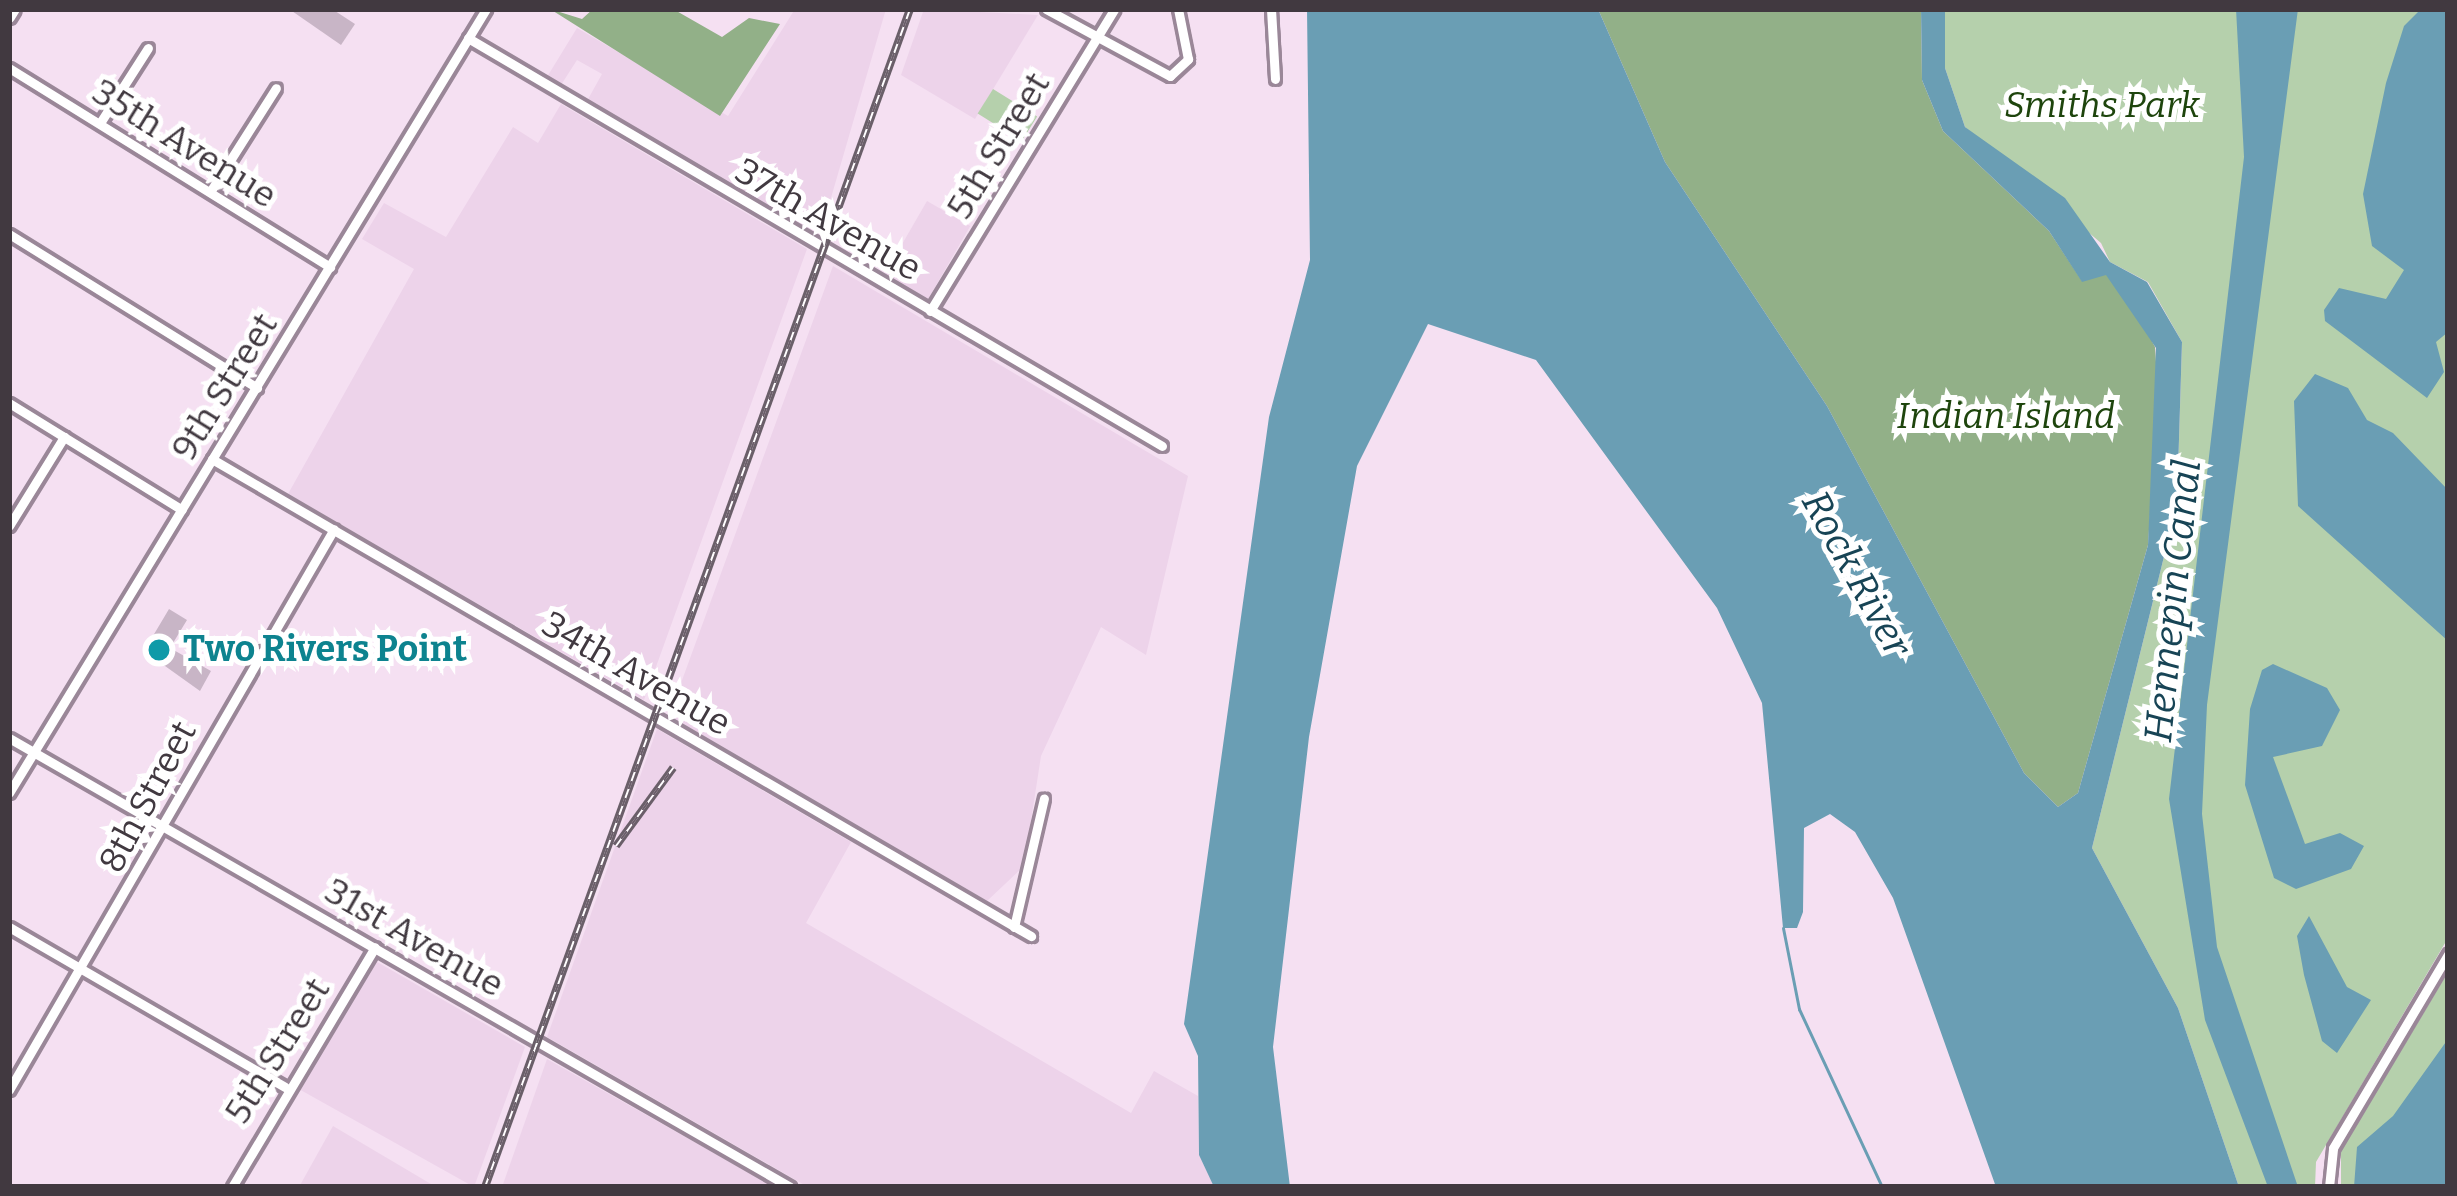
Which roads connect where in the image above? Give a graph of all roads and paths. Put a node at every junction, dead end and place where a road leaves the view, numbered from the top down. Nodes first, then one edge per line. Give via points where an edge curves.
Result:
1 (14, 9) edge
2 (486, 9) edge
3 (1046, 9) edge
4 (1114, 9) edge
5 (1178, 9) edge
6 (1270, 9) edge
7 (9, 17) edge
8 (468, 38) junction
9 (1096, 42) junction
10 (148, 48) dead end
11 (9, 68) edge
12 (1275, 79) dead end
13 (276, 88) dead end
14 (100, 123) junction
15 (210, 192) junction
16 (9, 235) edge
17 (330, 267) junction
18 (930, 311) junction
19 (257, 388) junction
20 (9, 403) edge
21 (64, 437) junction
22 (1162, 446) dead end
23 (212, 459) junction
24 (182, 510) junction
25 (9, 526) edge
26 (334, 529) junction
27 (9, 738) edge
28 (33, 753) junction
29 (9, 794) edge
30 (1043, 798) dead end
31 (163, 826) junction
32 (9, 927) edge
33 (1014, 927) junction
34 (1031, 937) dead end
35 (375, 947) junction
36 (2448, 954) edge
37 (81, 969) junction
38 (285, 1087) junction
39 (9, 1090) edge
40 (232, 1187) edge
41 (790, 1187) edge
42 (2329, 1187) edge

1 - 7 main road
2 - 8 street, 9th Street
3 - 9 street
4 - 9 street, 5th Street
5 - 9 street via 1188,58 1176,75
6 - 12 street
8 - 17 street, 9th Street
8 - 18 street, 37th Avenue
9 - 18 street, 5th Street
10 - 14 street
11 - 14 street, 35th Avenue
13 - 15 street
14 - 15 street, 35th Avenue
15 - 17 street, 35th Avenue
16 - 19 street
17 - 19 street, 9th Street
18 - 22 street, 37th Avenue
19 - 23 street, 9th Street
20 - 21 street
21 - 24 street
21 - 25 street
23 - 24 street, 9th Street
23 - 26 street, 34th Avenue
24 - 28 street, 9th Street
26 - 31 street, 8th Street
26 - 33 street, 34th Avenue
27 - 28 street, 31st Avenue
28 - 29 street, 9th Street
28 - 31 street, 31st Avenue
30 - 33 street
31 - 35 street, 31st Avenue
31 - 37 street, 8th Street
32 - 37 street
33 - 34 street, 34th Avenue
35 - 38 street, 5th Street
35 - 41 street, 31st Avenue
36 - 42 street via 2333,1148
37 - 38 street
37 - 39 street, 8th Street
38 - 40 street, 5th Street

